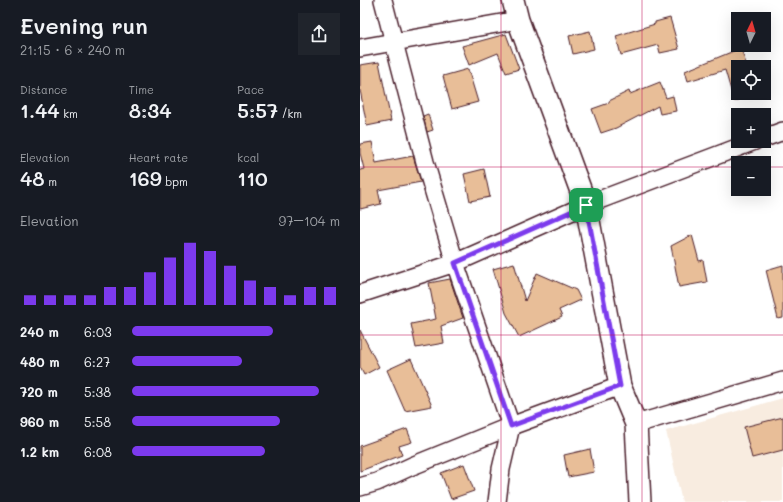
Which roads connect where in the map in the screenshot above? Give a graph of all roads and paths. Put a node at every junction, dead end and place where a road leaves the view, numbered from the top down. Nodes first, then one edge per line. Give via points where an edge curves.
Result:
1 (383, 0) edge
2 (513, 0) edge
3 (518, 20) junction
4 (394, 43) junction
5 (360, 48) edge
6 (783, 130) edge
7 (771, 135) edge
8 (737, 148) edge
9 (586, 205) junction
10 (455, 263) junction
11 (360, 294) edge
12 (783, 381) edge
13 (620, 386) junction
14 (636, 424) junction
15 (511, 426) junction
16 (360, 487) edge
17 (497, 502) edge
18 (640, 502) edge

1 - 4 street
2 - 3 street
3 - 4 street
3 - 9 street
4 - 5 street
4 - 10 street
6 - 7 street
8 - 9 street
9 - 10 street
9 - 13 street
10 - 11 street
10 - 15 street
12 - 14 street
13 - 14 street
13 - 15 street
14 - 18 street
15 - 16 street
15 - 17 street via 501,469

